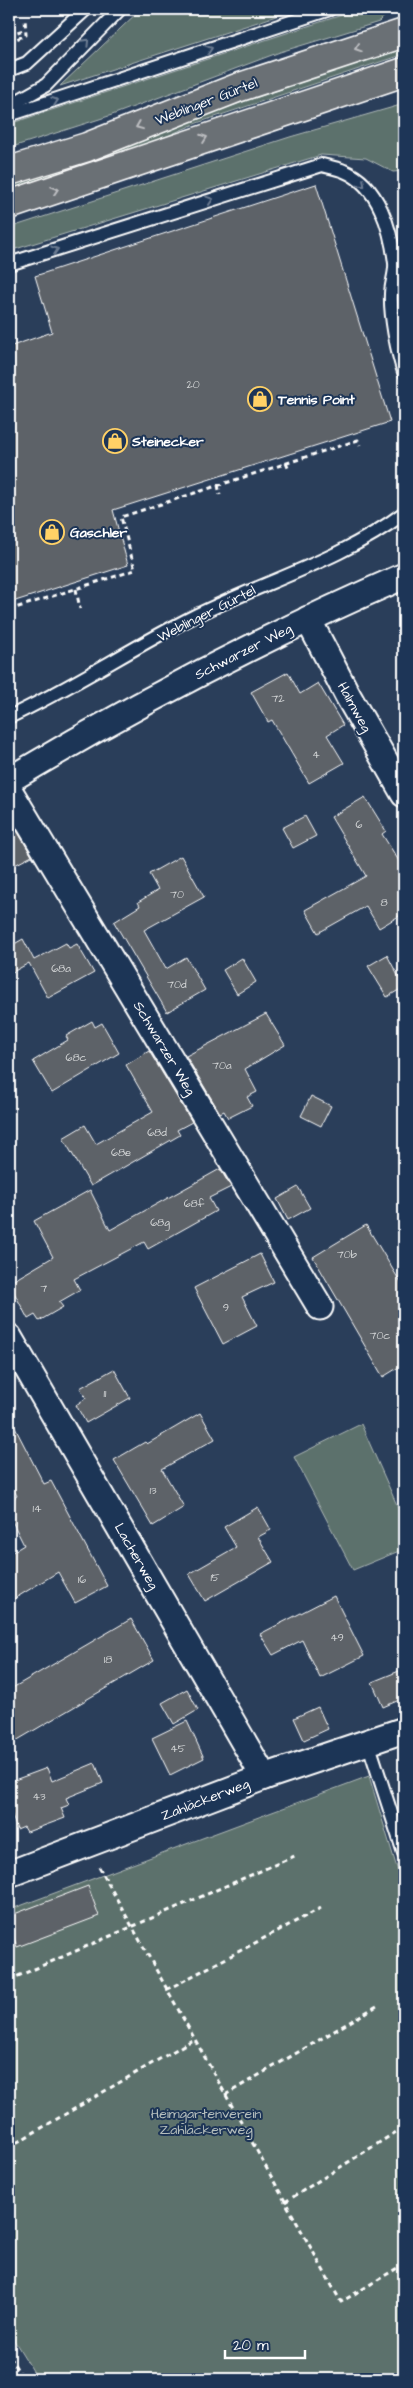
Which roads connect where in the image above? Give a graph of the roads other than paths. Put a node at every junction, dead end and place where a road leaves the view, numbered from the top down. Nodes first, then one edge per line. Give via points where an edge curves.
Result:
1 (86, 9) edge
2 (120, 9) edge
3 (330, 9) edge
4 (404, 33) edge
5 (9, 70) edge
6 (404, 72) edge
7 (9, 106) edge
8 (9, 115) edge
9 (9, 171) edge
10 (9, 205) edge
11 (400, 261) edge
12 (9, 264) edge
13 (404, 372) edge
14 (404, 513) edge
15 (404, 576) edge
16 (308, 619) junction
17 (9, 717) edge
18 (9, 780) edge
19 (9, 790) edge
20 (404, 794) edge
21 (320, 1307) dead end
22 (9, 1337) edge
23 (404, 1730) edge
24 (368, 1742) junction
25 (264, 1777) junction
26 (404, 1853) edge
27 (9, 1874) edge

1 - 5 lane via 26,63
7 -> 2 lane via 46,85
8 -> 3 lane
4 -> 9 main road, Weblinger Gürtel via 236,88 87,147
10 -> 6 main road
12 -> 11 lane via 322,165 345,171 362,182 386,220
11 - 13 lane via 391,294 398,355
14 - 17 lane, Weblinger Gürtel via 383,528 287,576 258,586 192,618
15 - 16 street, Schwarzer Weg
16 - 18 street, Schwarzer Weg via 151,699
16 - 20 street, Halmweg
19 - 21 street, Schwarzer Weg
22 - 25 street, Lacherweg
23 - 24 street, Zahläckerweg
24 - 25 street, Zahläckerweg
24 - 26 lane
25 - 27 street, Zahläckerweg

